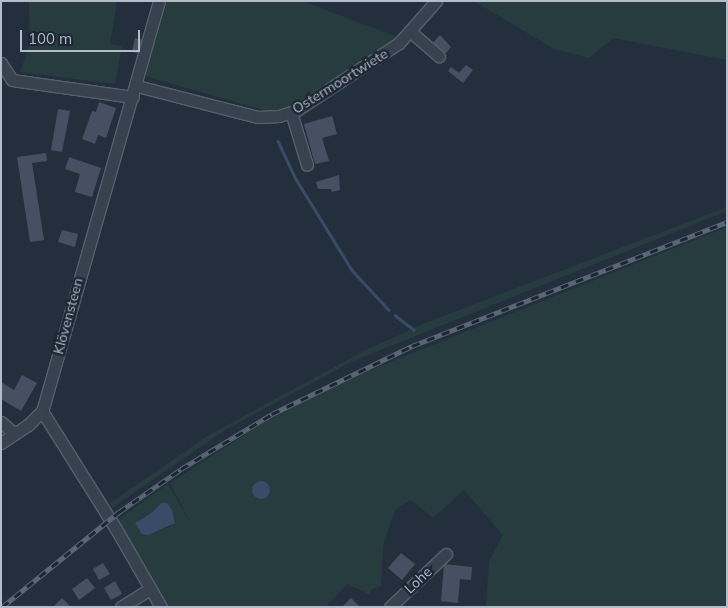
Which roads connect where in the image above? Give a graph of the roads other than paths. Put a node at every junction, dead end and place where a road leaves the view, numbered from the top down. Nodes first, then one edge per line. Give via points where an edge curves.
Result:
1 (159, 1) edge
2 (436, 1) edge
3 (411, 32) junction
4 (439, 56) dead end
5 (1, 63) edge
6 (135, 92) junction
7 (291, 112) junction
8 (307, 165) dead end
9 (42, 411) junction
10 (1, 422) edge
11 (14, 434) junction
12 (1, 443) edge
13 (446, 554) dead end
14 (150, 589) junction
15 (121, 607) edge
16 (161, 607) edge
17 (390, 607) edge

1 - 6 street, Klövensteen
2 - 3 street, Ostermoortwiete
3 - 4 street
3 - 7 street, Ostermoortwiete via 362,70
5 - 6 street, Ostermoortwiete via 12,80
6 - 7 street, Ostermoortwiete via 258,117
6 - 9 street, Klövensteen
7 - 8 street
9 - 11 street
9 - 14 street
10 - 11 street
11 - 12 street
13 - 17 street, Lohe
14 - 15 street
14 - 16 street

